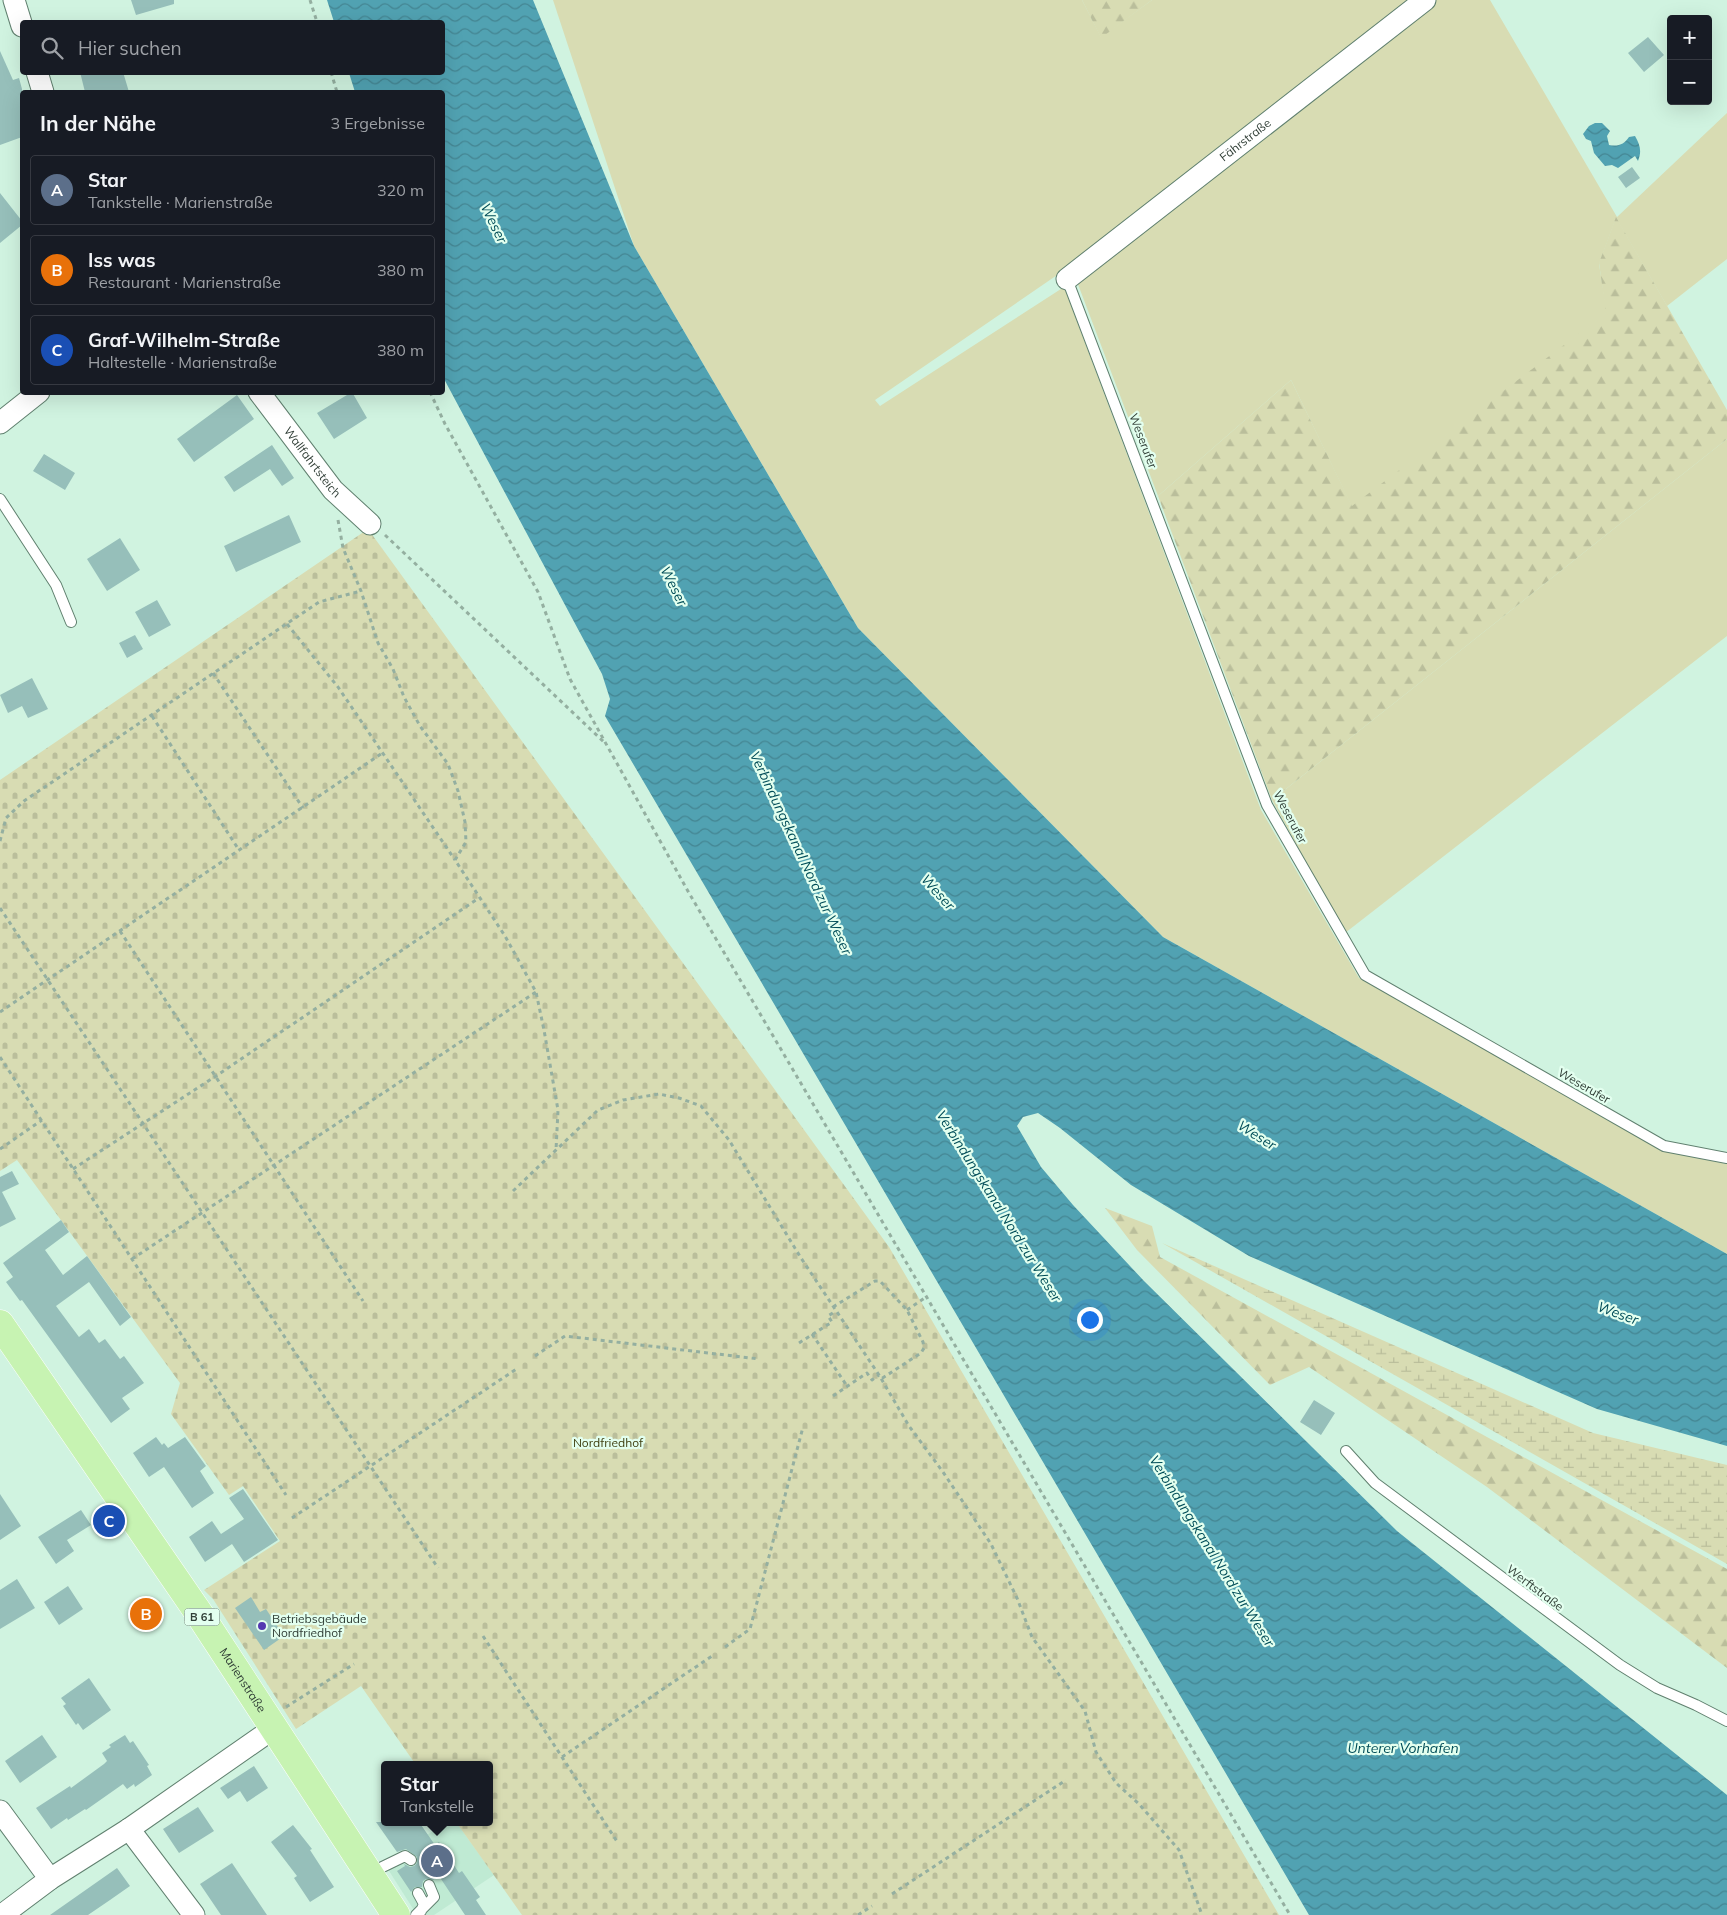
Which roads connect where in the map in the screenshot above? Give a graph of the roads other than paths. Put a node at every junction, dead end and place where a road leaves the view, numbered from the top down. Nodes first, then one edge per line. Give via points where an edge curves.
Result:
1 (14, 0) edge
2 (1425, 0) edge
3 (20, 20) edge
4 (38, 75) edge
5 (42, 90) edge
6 (1067, 279) joint
7 (261, 395) edge
8 (24, 400) edge
9 (0, 423) edge
10 (0, 499) edge
11 (370, 524) dead end
12 (71, 622) dead end
13 (1727, 1158) edge
14 (0, 1324) edge
15 (1346, 1451) dead end
16 (277, 1720) junction
17 (1727, 1721) edge
18 (0, 1811) edge
19 (129, 1829) junction
20 (411, 1860) dead end
21 (401, 1867) dead end
22 (380, 1868) junction
23 (50, 1879) junction
24 (429, 1886) dead end
25 (418, 1893) dead end
26 (411, 1914) edge
27 (2, 1915) edge
28 (194, 1915) edge

1 - 3 street
2 - 6 street, Fährstraße
4 - 5 street
6 - 13 lane, Weserufer via 1267,805 1365,975 1664,1146
7 - 11 street, Wallfahrtsteich via 333,490
8 - 9 street
10 - 12 lane via 56,585
14 - 16 main road, Marienstraße / B 61 via 194,1606
15 - 17 lane, Werftstraße via 1374,1483 1612,1659 1658,1688
16 - 19 street
16 - 22 main road, Marienstraße / B 61
18 - 23 street
19 - 23 street
19 - 28 street
20 - 22 lane via 405,1856
21 - 22 lane via 396,1863
22 - 26 main road, Marienstraße / B 61
23 - 27 street
24 - 26 lane via 434,1896
25 - 26 lane via 424,1904

